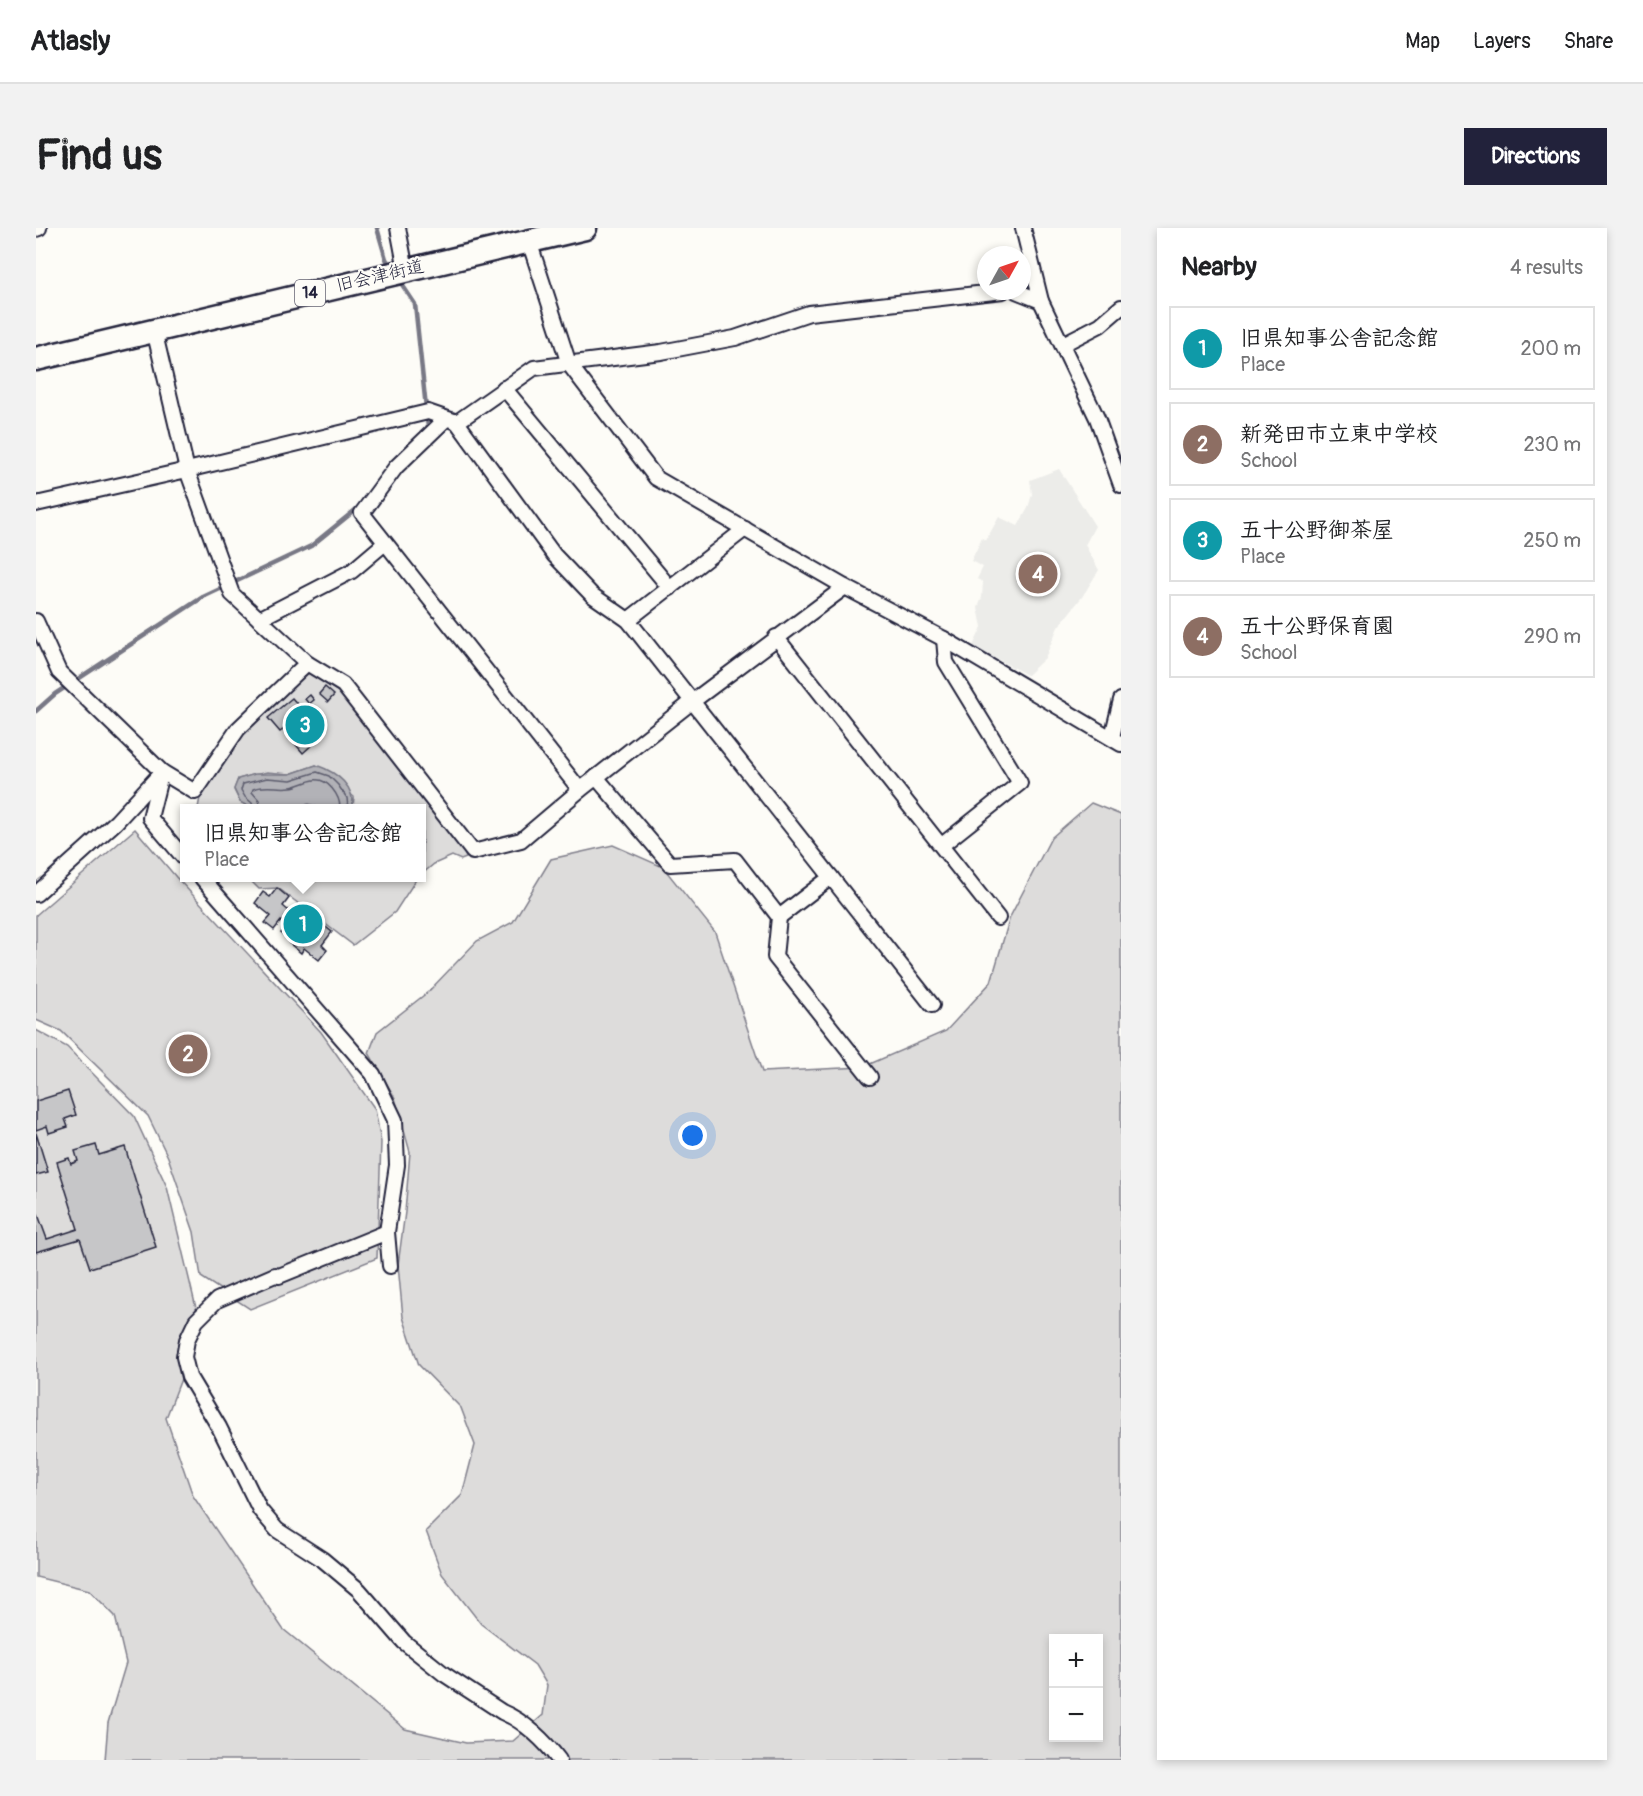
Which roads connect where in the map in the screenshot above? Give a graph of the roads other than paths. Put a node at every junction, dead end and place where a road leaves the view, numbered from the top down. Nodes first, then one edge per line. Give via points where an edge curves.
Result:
1 (398, 228) edge
2 (585, 228) edge
3 (1023, 228) edge
4 (529, 241) junction
5 (406, 270) junction
6 (977, 294) edge
7 (1031, 297) edge
8 (1041, 301) junction
9 (1121, 307) edge
10 (154, 330) junction
11 (1063, 344) junction
12 (36, 359) edge
13 (570, 364) junction
14 (504, 388) junction
15 (451, 421) junction
16 (1117, 464) edge
17 (188, 470) junction
18 (1121, 485) edge
19 (36, 504) edge
20 (745, 529) junction
21 (385, 543) junction
22 (845, 587) junction
23 (670, 588) junction
24 (259, 619) junction
25 (628, 620) junction
26 (36, 621) edge
27 (776, 637) junction
28 (944, 639) junction
29 (307, 663) junction
30 (1121, 700) edge
31 (693, 701) junction
32 (1119, 742) edge
33 (162, 772) junction
34 (596, 777) junction
35 (580, 790) junction
36 (942, 845) junction
37 (180, 853) edge
38 (831, 877) junction
39 (205, 882) edge
40 (36, 894) edge
41 (779, 917) junction
42 (998, 918) dead end
43 (932, 1005) dead end
44 (870, 1077) dead end
45 (387, 1232) junction
46 (390, 1266) dead end
47 (559, 1760) edge

1 - 5 street
2 - 4 main road, 旧会津街道 / 14
3 - 8 street
4 - 5 main road, 旧会津街道 / 14
4 - 13 street
5 - 10 main road, 旧会津街道 / 14
6 - 13 street via 809,313 735,338
7 - 8 street
8 - 11 street
9 - 11 street via 1100,325
10 - 12 main road, 旧会津街道 / 14
10 - 17 street
11 - 16 street
13 - 14 street via 534,368
13 - 20 street via 656,478
14 - 15 street
14 - 23 street
15 - 17 street via 428,412
15 - 21 street via 396,467 362,513
15 - 25 street via 554,555 592,595
16 - 18 street
17 - 19 street
17 - 24 street via 232,594
20 - 22 street
20 - 23 street
21 - 24 street via 352,571
21 - 35 street
22 - 27 street
22 - 28 street
23 - 25 street
24 - 29 street
25 - 31 street
26 - 33 street via 59,672
27 - 31 street
27 - 36 street
28 - 32 street
28 - 36 street via 946,663 1020,783
29 - 33 street via 238,729 195,792
29 - 35 street via 343,685 473,852 521,840
30 - 32 street
31 - 34 street
31 - 38 street
33 - 37 street via 150,818
33 - 40 street via 117,822
34 - 35 street
34 - 41 street via 670,864 735,860
36 - 42 street
38 - 41 street
38 - 43 street
39 - 45 street via 373,1074 395,1120 397,1165
41 - 44 street via 775,957
45 - 46 street
45 - 47 street via 217,1300 196,1321 187,1340 184,1357 189,1377 260,1510 278,1530 359,1590 404,1642 444,1674 513,1716 548,1745

